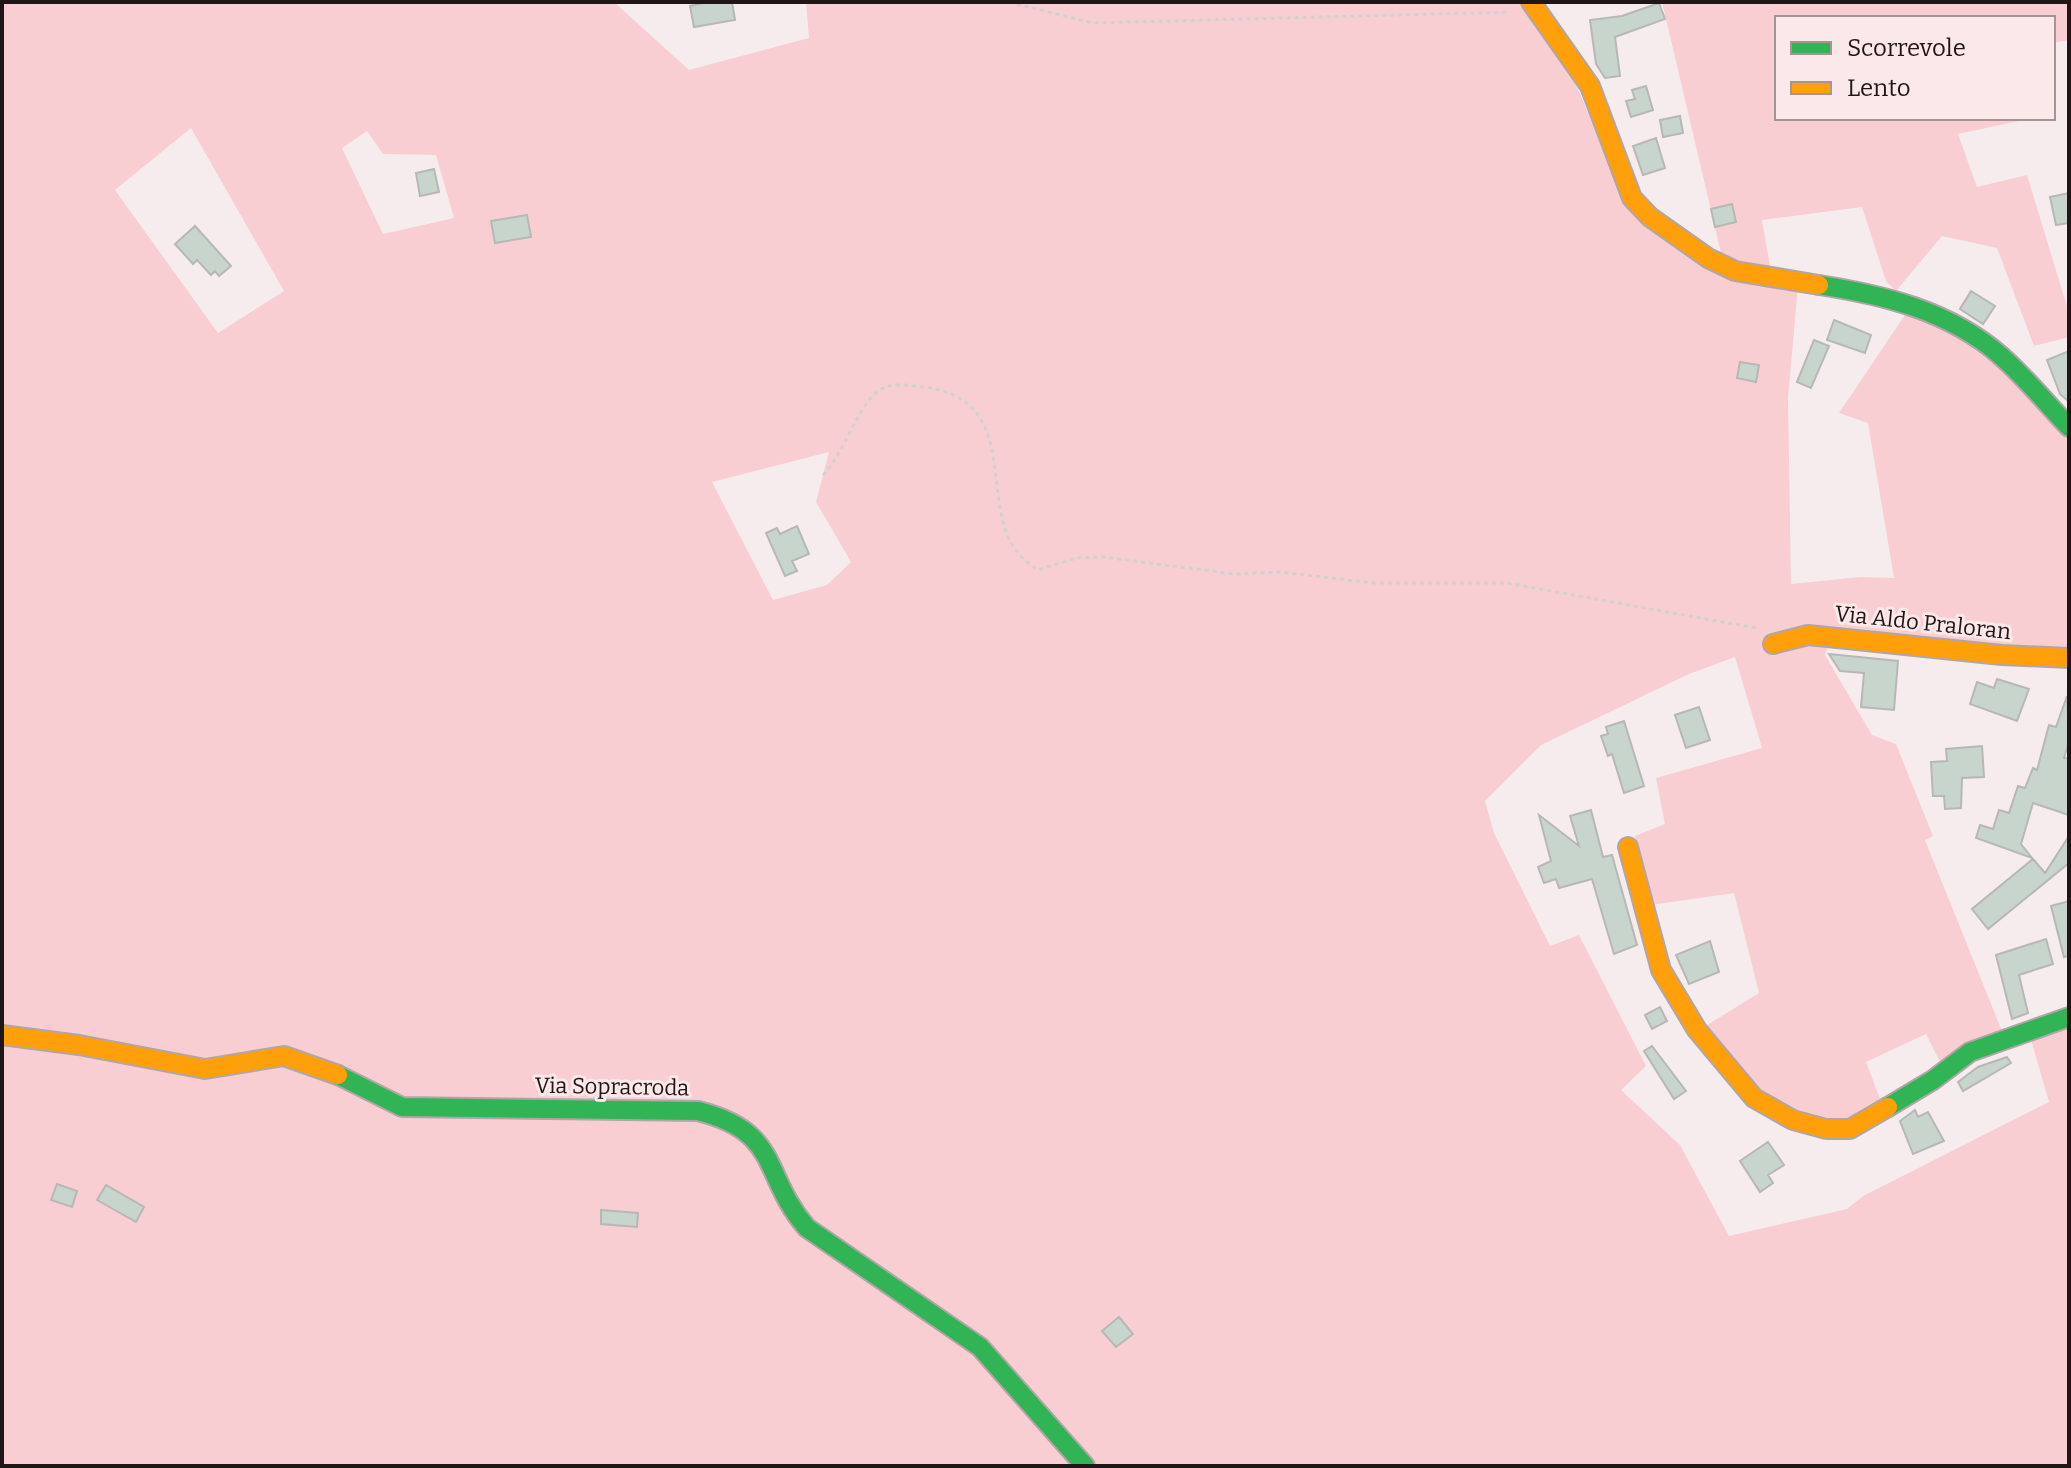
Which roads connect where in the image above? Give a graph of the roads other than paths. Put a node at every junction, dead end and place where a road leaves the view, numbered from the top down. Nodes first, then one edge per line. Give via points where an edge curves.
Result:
1 (1534, 7) edge
2 (2069, 427) edge
3 (1771, 637) road end
4 (2069, 658) edge
5 (1628, 847) dead end
6 (2069, 1017) edge
7 (2, 1035) edge
8 (1085, 1466) edge

1 - 2 street via 1590,86 1626,185 1650,217 1735,271 1878,294 1932,312 1999,354
3 - 4 street, Via Aldo Praloran via 1808,635
5 - 6 street via 1661,970 1697,1030 1754,1098 1793,1120 1850,1129 1970,1052
7 - 8 street, Via Sopracroda via 205,1069 284,1056 321,1066 402,1107 669,1109 726,1118 762,1145 794,1213 807,1228 980,1347

